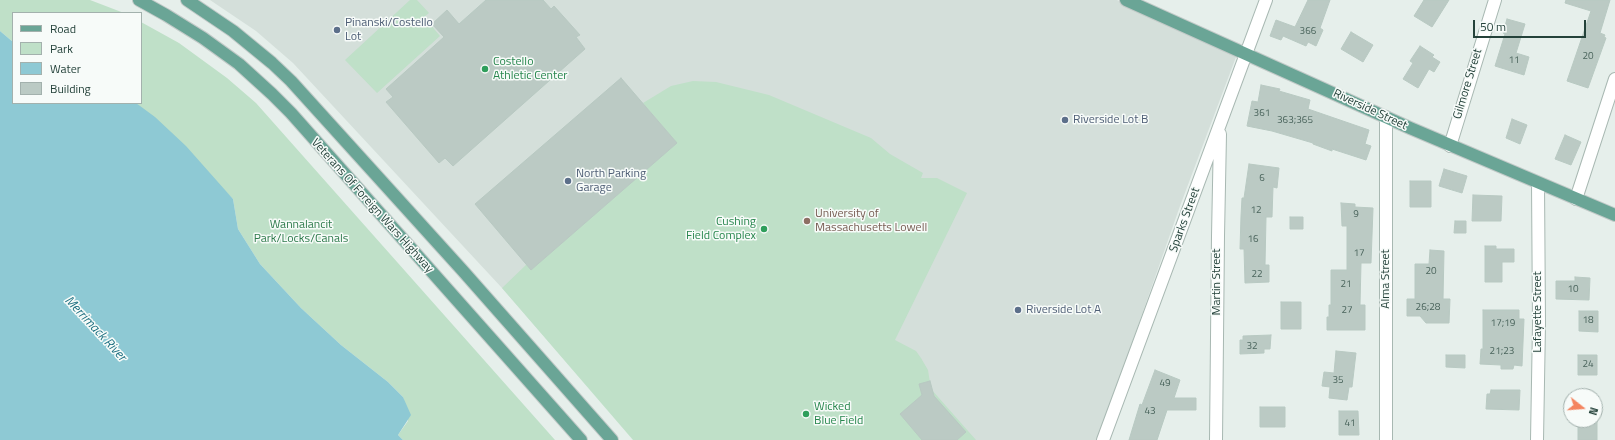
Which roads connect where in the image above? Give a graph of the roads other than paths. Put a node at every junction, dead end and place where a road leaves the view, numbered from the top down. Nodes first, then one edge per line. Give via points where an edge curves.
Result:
1 (138, 0) edge
2 (187, 0) edge
3 (1126, 0) edge
4 (1266, 0) edge
5 (1495, 0) edge
6 (1247, 54) junction
7 (1615, 79) edge
8 (1386, 117) junction
9 (1220, 125) junction
10 (1450, 146) junction
11 (1538, 183) junction
12 (1576, 199) junction
13 (1615, 215) edge
14 (581, 440) edge
15 (612, 440) edge
16 (1103, 440) edge
17 (1216, 440) edge
18 (1386, 440) edge
19 (1537, 440) edge

1 - 14 main road, Veterans Of Foreign Wars Highway via 166,14 203,38 239,64 272,94
2 - 15 main road, Veterans Of Foreign Wars Highway via 234,31 291,81 463,270
3 - 6 main road, Riverside Street
4 - 6 street, Sparks Street
5 - 10 street, Gilmore Street
6 - 8 main road, Riverside Street
6 - 9 street, Sparks Street
7 - 12 street
8 - 10 main road, Riverside Street
8 - 18 street, Alma Street
9 - 16 street, Sparks Street
9 - 17 street, Martin Street
10 - 11 main road, Riverside Street
11 - 12 main road, Riverside Street
11 - 19 street, Lafayette Street
12 - 13 main road, Riverside Street

